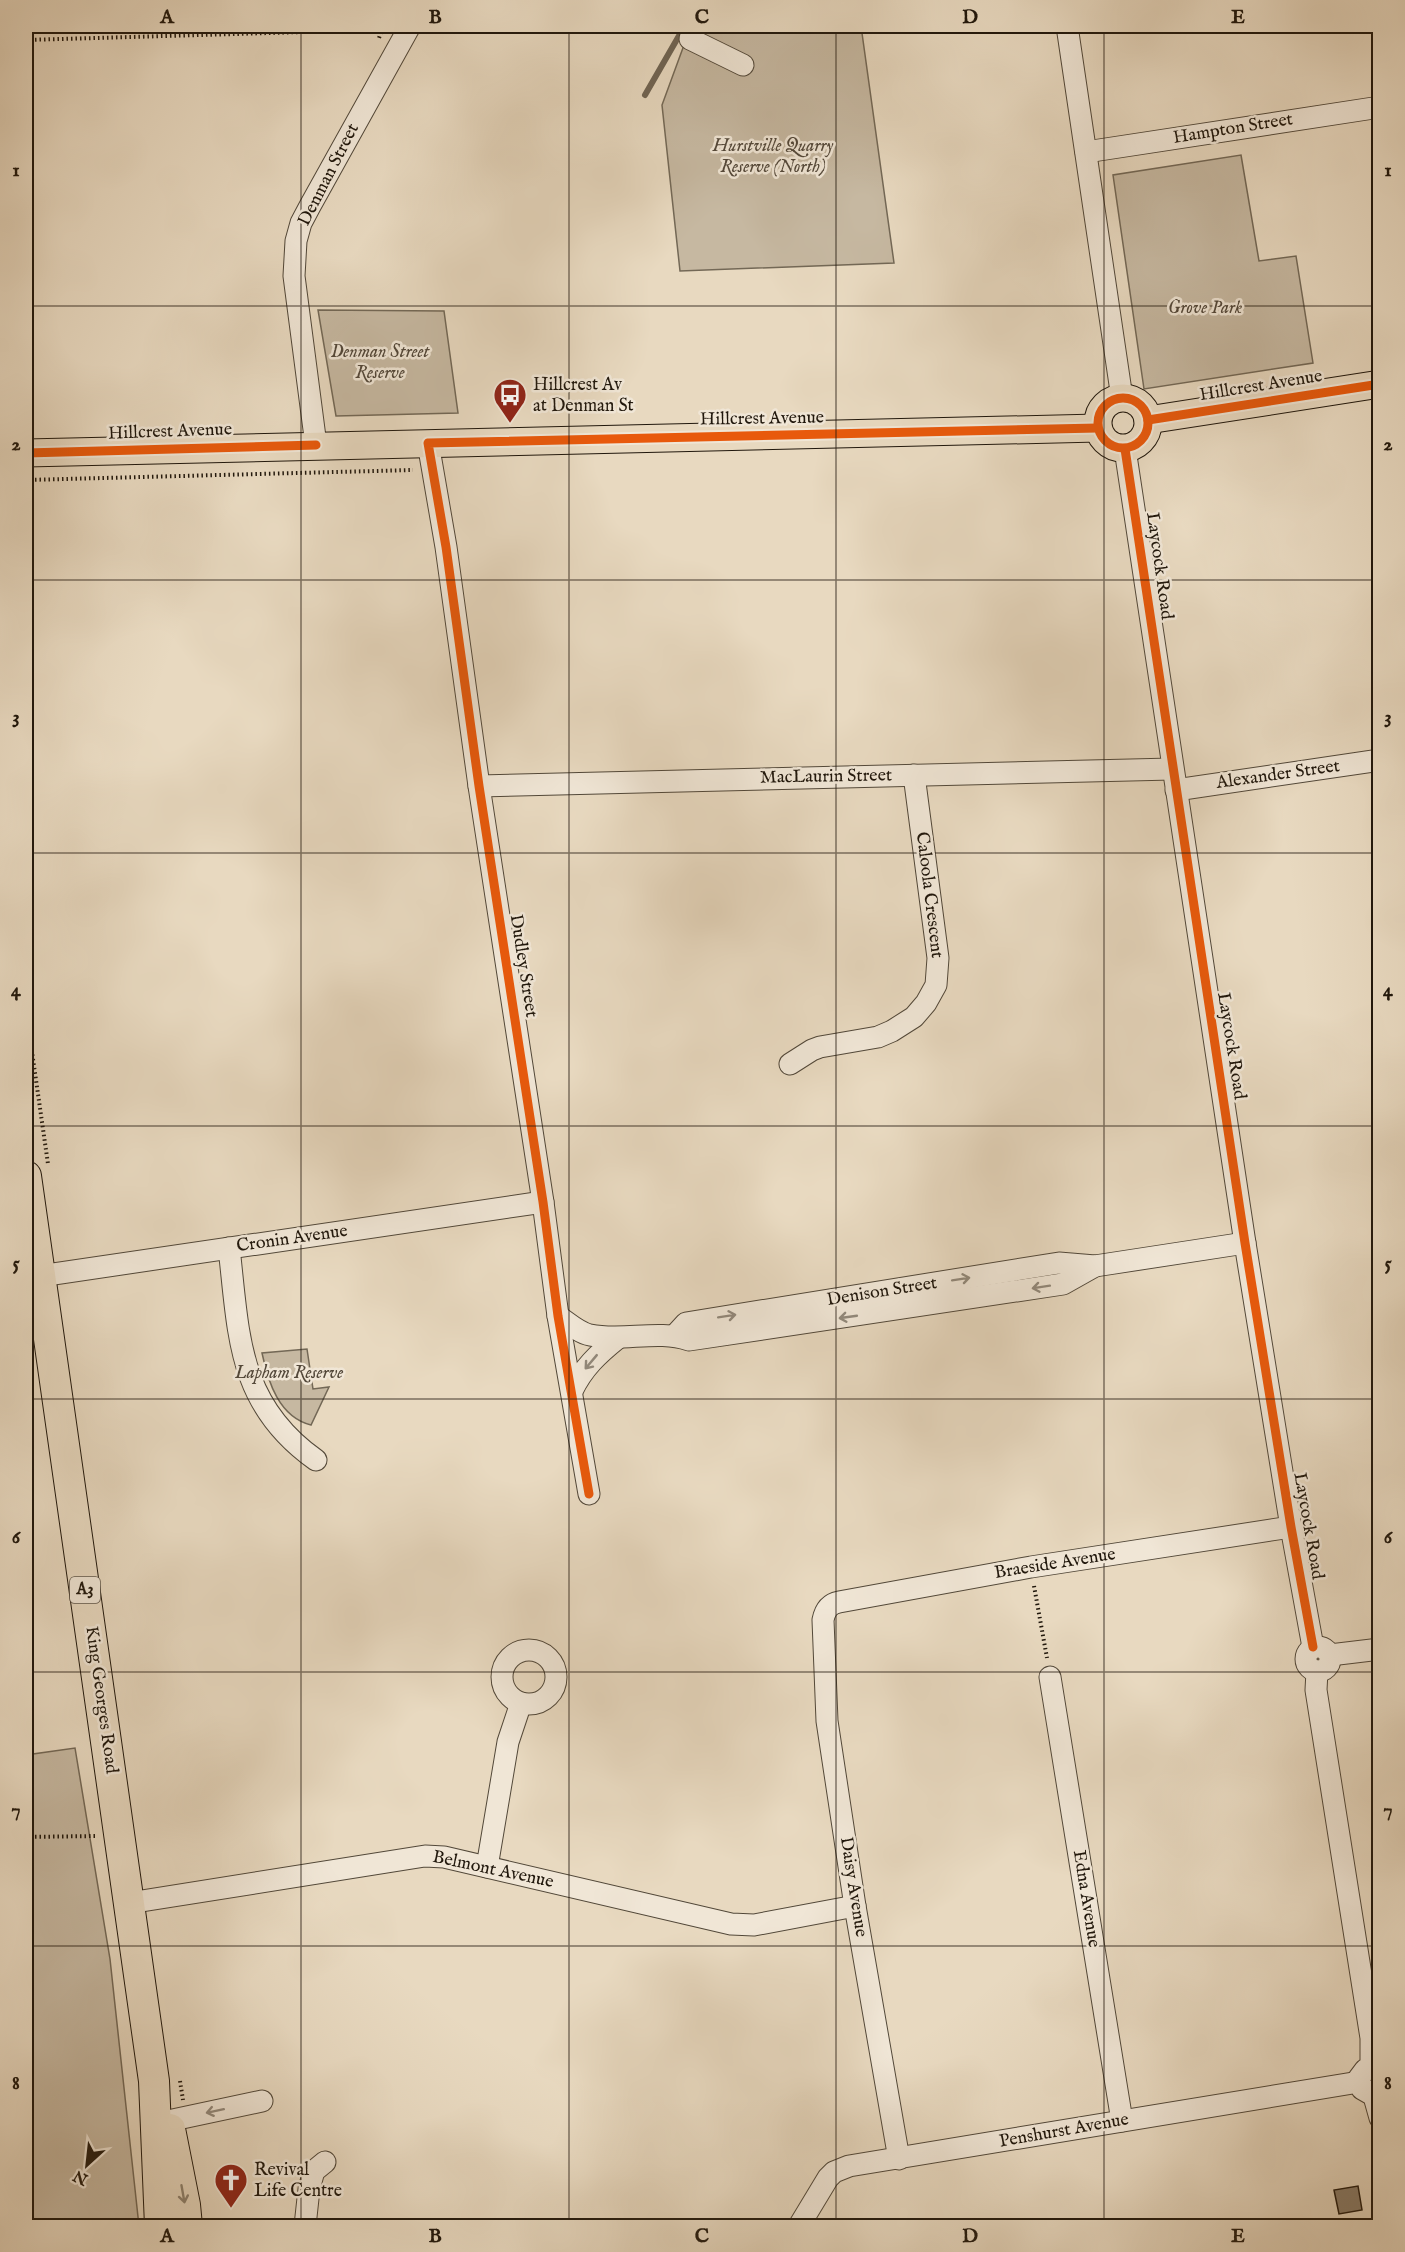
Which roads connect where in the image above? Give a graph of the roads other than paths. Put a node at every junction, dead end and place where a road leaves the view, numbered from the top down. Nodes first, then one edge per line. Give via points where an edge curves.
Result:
1 (410, 26) edge
2 (693, 26) edge
3 (1067, 26) edge
4 (742, 65) dead end
5 (1380, 107) edge
6 (1086, 152) junction
7 (1380, 384) edge
8 (1122, 398) junction
9 (1148, 420) junction
10 (1098, 428) junction
11 (428, 443) junction
12 (316, 445) junction
13 (1125, 449) junction
14 (26, 453) edge
15 (1380, 760) edge
16 (914, 775) junction
17 (1174, 779) junction
18 (479, 786) junction
19 (790, 1064) dead end
20 (38, 1175) edge
21 (543, 1202) junction
22 (1245, 1242) junction
23 (229, 1248) junction
24 (40, 1276) junction
25 (558, 1316) junction
26 (618, 1338) junction
27 (572, 1391) junction
28 (316, 1460) dead end
29 (589, 1494) dead end
30 (1291, 1527) junction
31 (825, 1614) joint
32 (1380, 1649) edge
33 (1320, 1658) junction
34 (1050, 1677) road end
35 (520, 1703) dead end
36 (487, 1867) junction
37 (129, 1903) junction
38 (855, 1906) junction
39 (154, 2081) junction
40 (1372, 2081) edge
41 (262, 2101) dead end
42 (1380, 2118) edge
43 (168, 2121) junction
44 (1122, 2121) junction
45 (899, 2159) junction
46 (325, 2162) dead end
47 (160, 2226) edge
48 (187, 2226) edge
49 (305, 2226) edge
50 (799, 2226) edge

1 - 12 street, Denman Street via 310,206 296,241 294,276
2 - 4 street via 690,39
3 - 6 street
5 - 6 street, Hampton Street
6 - 8 street
7 - 9 main road, Hillcrest Avenue
8 - 9 main road via 1142,407
8 - 10 main road via 1103,407
9 - 13 main road via 1145,436
10 - 11 main road, Hillcrest Avenue
10 - 13 main road via 1107,444
11 - 12 main road, Hillcrest Avenue
11 - 18 street, Dudley Street
12 - 14 main road, Hillcrest Avenue
13 - 17 street, Laycock Road
15 - 17 street, Alexander Street
16 - 17 street, MacLaurin Street
16 - 18 street, MacLaurin Street
16 - 19 street, Caloola Crescent via 938,958 936,985 920,1011 892,1031 820,1047
17 - 22 street, Laycock Road
18 - 21 street, Dudley Street
20 - 24 highway, King Georges Road / A3
21 - 23 street, Cronin Avenue
21 - 25 street, Dudley Street
22 - 26 street, Denison Street via 1095,1266 1063,1284 1051,1286 689,1340 675,1335
22 - 30 street, Laycock Road
23 - 24 street, Cronin Avenue
23 - 28 street via 242,1352 257,1395 287,1437
24 - 37 highway, King Georges Road / A3
25 - 26 street, Denison Street via 588,1335
25 - 27 street, Dudley Street
26 -> 27 street via 595,1356
27 - 29 street, Dudley Street
30 - 31 street, Braeside Avenue via 1031,1567 833,1603
30 - 33 street, Laycock Road
31 - 38 street, Daisy Avenue via 828,1720
32 - 33 street
33 - 40 street, Laycock Road via 1316,1690 1371,2038
34 - 44 street, Edna Avenue
35 - 36 street via 508,1742
36 - 37 street, Belmont Avenue via 424,1856
36 - 38 street, Belmont Avenue via 731,1924 754,1925
37 - 39 highway, King Georges Road / A3
38 - 45 street, Daisy Avenue
39 - 43 highway, King Georges Road / A3
39 - 47 highway, King Georges Road / A3
40 - 42 street, Laycock Road
40 - 44 street, Penshurst Avenue
41 -> 43 street
43 -> 48 highway, King Georges Road / A3
44 - 45 street, Penshurst Avenue
45 - 50 street, Penshurst Avenue via 834,2172
46 - 49 street via 314,2171

